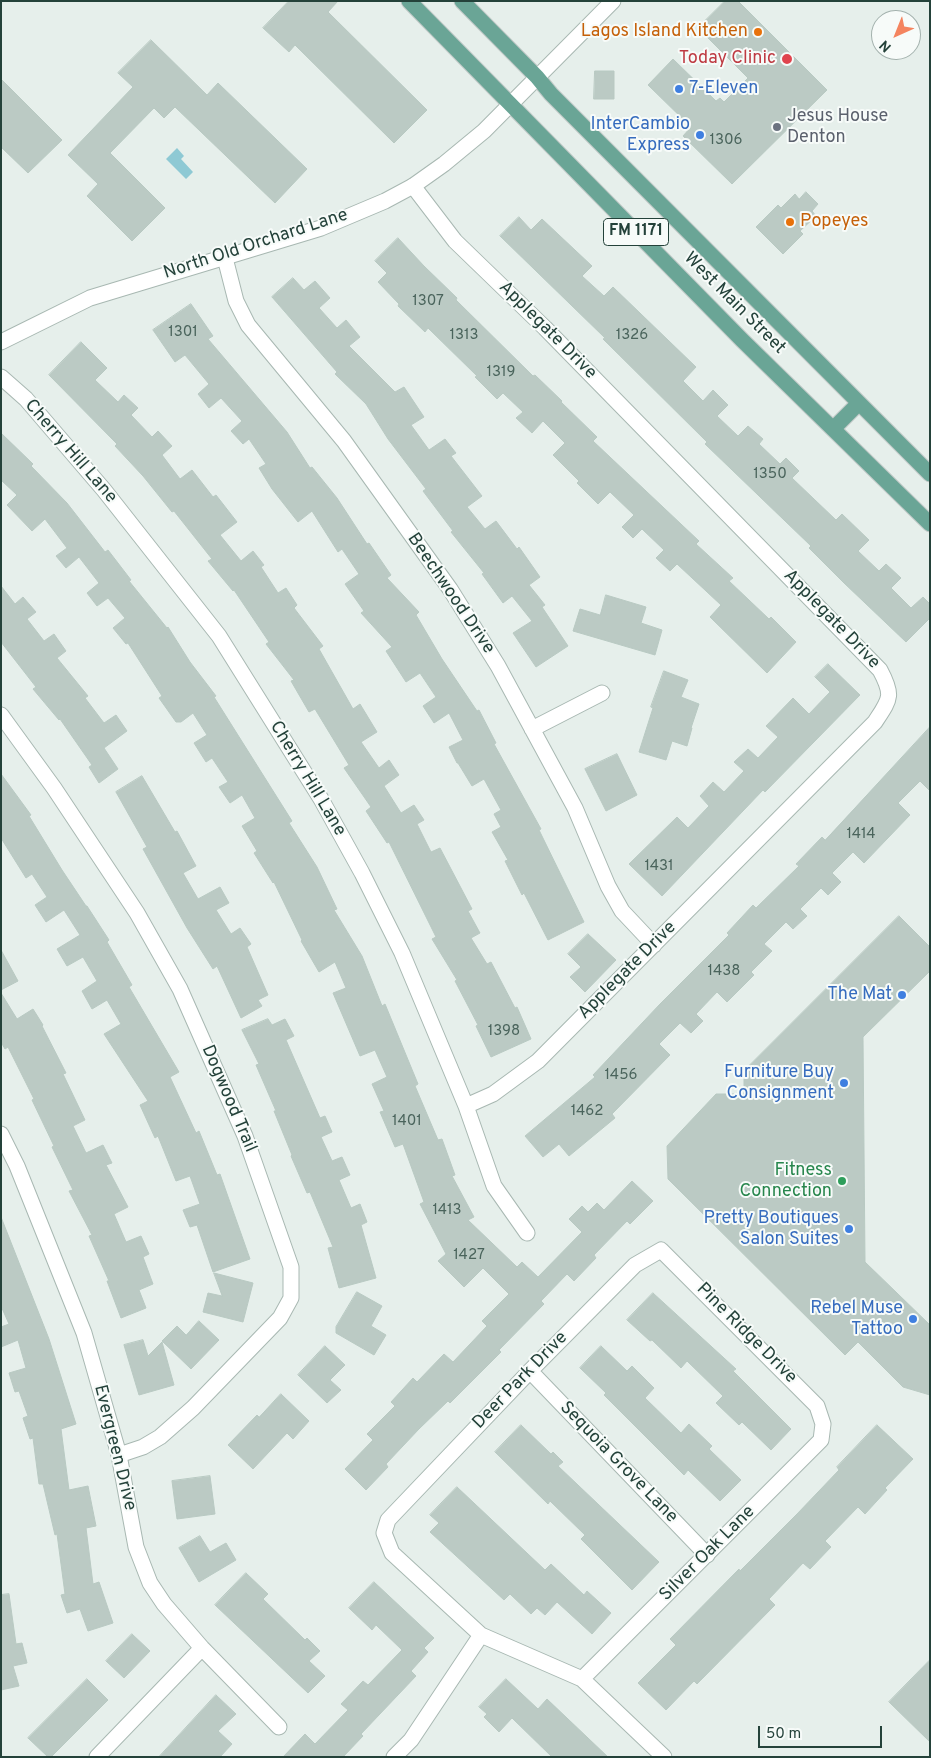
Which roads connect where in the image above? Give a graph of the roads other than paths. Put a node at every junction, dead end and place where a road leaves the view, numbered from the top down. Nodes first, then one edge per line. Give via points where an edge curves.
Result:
1 (409, 1) edge
2 (462, 1) edge
3 (613, 1) edge
4 (538, 77) junction
5 (510, 105) junction
6 (413, 186) junction
7 (225, 258) junction
8 (1, 342) edge
9 (1, 377) edge
10 (859, 403) junction
11 (833, 429) junction
12 (930, 474) edge
13 (930, 524) edge
14 (602, 693) dead end
15 (1, 715) edge
16 (532, 729) junction
17 (654, 945) junction
18 (466, 1106) junction
19 (1, 1134) edge
20 (527, 1234) dead end
21 (662, 1250) joint
22 (530, 1371) junction
23 (823, 1424) joint
24 (119, 1455) junction
25 (707, 1555) junction
26 (481, 1635) junction
27 (202, 1648) junction
28 (582, 1679) junction
29 (279, 1727) dead end
30 (97, 1757) edge
31 (394, 1757) edge
32 (664, 1757) edge

1 - 5 main road, West Main Street / FM 1171
2 - 4 main road, West Main Street / FM 1171
3 - 4 street, North Old Orchard Lane
4 - 5 street, North Old Orchard Lane
4 - 10 main road, West Main Street / FM 1171 via 551,94
5 - 6 street, North Old Orchard Lane via 484,131
5 - 11 main road, West Main Street / FM 1171
6 - 7 street, North Old Orchard Lane via 321,228
6 - 17 street, Applegate Drive via 455,241 546,328 880,670 890,687 887,703 875,722
7 - 8 street, North Old Orchard Lane via 90,298
7 - 16 street, Beechwood Drive via 236,301 248,325 344,441 450,589 498,666
9 - 18 street, Cherry Hill Lane via 26,399 104,490 220,636 321,799 362,872 402,953
10 - 11 main road
10 - 12 main road, West Main Street / FM 1171
11 - 13 main road, West Main Street / FM 1171
14 - 16 street
15 - 24 street, Dogwood Trail via 137,913 180,988 245,1136 291,1267 291,1298 280,1318 193,1408 143,1447
16 - 17 street, Beechwood Drive via 574,808 622,911
17 - 18 street, Applegate Drive via 538,1061 493,1094
18 - 20 street, Cherry Hill Lane via 494,1186
19 - 24 street, Evergreen Drive via 84,1333
21 - 22 street, Deer Park Drive via 635,1265
21 - 23 street, Pine Ridge Drive via 817,1406
22 - 25 street, Sequoia Grove Lane
22 - 26 street, Deer Park Drive via 388,1520 384,1534 392,1553
23 - 25 street, Silver Oak Lane via 821,1440
24 - 27 street, Evergreen Drive via 136,1547 150,1583
25 - 28 street, Silver Oak Lane
26 - 28 street
26 - 31 street via 411,1740
27 - 29 street, Evergreen Drive
27 - 30 street
28 - 32 street

